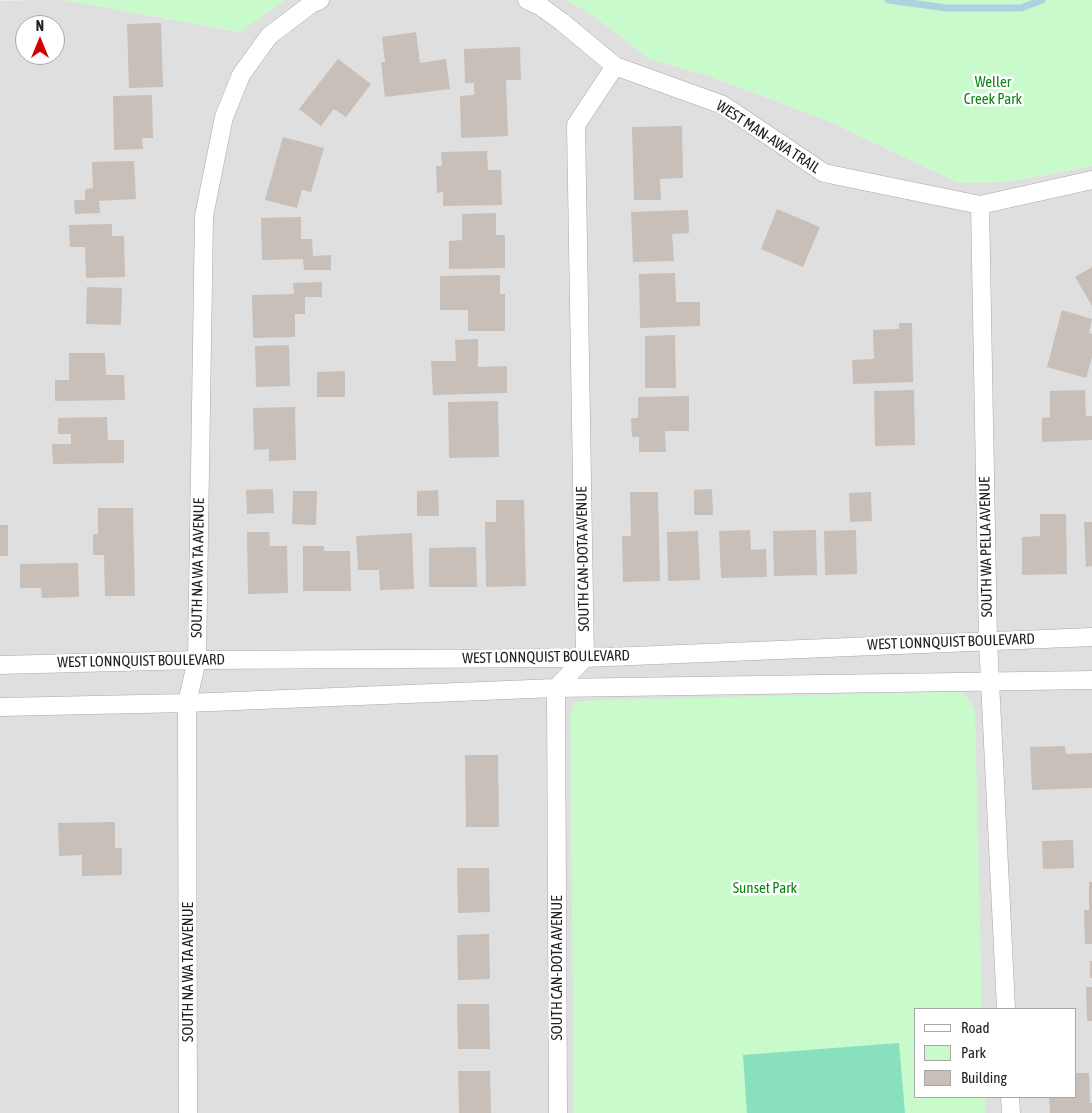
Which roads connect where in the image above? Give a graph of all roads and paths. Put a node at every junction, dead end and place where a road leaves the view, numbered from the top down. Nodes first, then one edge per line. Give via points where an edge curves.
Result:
1 (320, 0) edge
2 (527, 0) edge
3 (616, 66) junction
4 (1092, 180) edge
5 (980, 204) junction
6 (1092, 637) edge
7 (988, 640) junction
8 (585, 658) junction
9 (196, 660) junction
10 (0, 665) edge
11 (1092, 680) edge
12 (990, 681) junction
13 (556, 688) junction
14 (187, 703) junction
15 (0, 707) edge
16 (1006, 1008) edge
17 (1010, 1098) edge
18 (188, 1113) edge
19 (558, 1113) edge
20 (1010, 1113) edge

1 - 9 street, SOUTH NA WA TA AVENUE via 269,36 241,75 224,117 204,216
2 - 3 street, WEST MAN-AWA TRAIL via 562,22
3 - 5 street, WEST MAN-AWA TRAIL via 723,105 824,173
3 - 8 street, SOUTH CAN-DOTA AVENUE via 576,125
4 - 5 street, WEST MAN-AWA TRAIL
5 - 7 street, SOUTH WA PELLA AVENUE
6 - 7 street, WEST LONNQUIST BOULEVARD
7 - 8 street, WEST LONNQUIST BOULEVARD
7 - 12 street, SOUTH WA PELLA AVENUE
8 - 9 street, WEST LONNQUIST BOULEVARD
8 - 13 street
9 - 10 street, WEST LONNQUIST BOULEVARD
9 - 14 street, SOUTH NA WA TA AVENUE
11 - 12 street, WEST LONNQUIST BOULEVARD
12 - 13 street, WEST LONNQUIST BOULEVARD
12 - 16 street, SOUTH WA PELLA AVENUE
13 - 14 street, WEST LONNQUIST BOULEVARD
13 - 19 street, SOUTH CAN-DOTA AVENUE
14 - 15 street, WEST LONNQUIST BOULEVARD
14 - 18 street, SOUTH NA WA TA AVENUE
17 - 20 street

